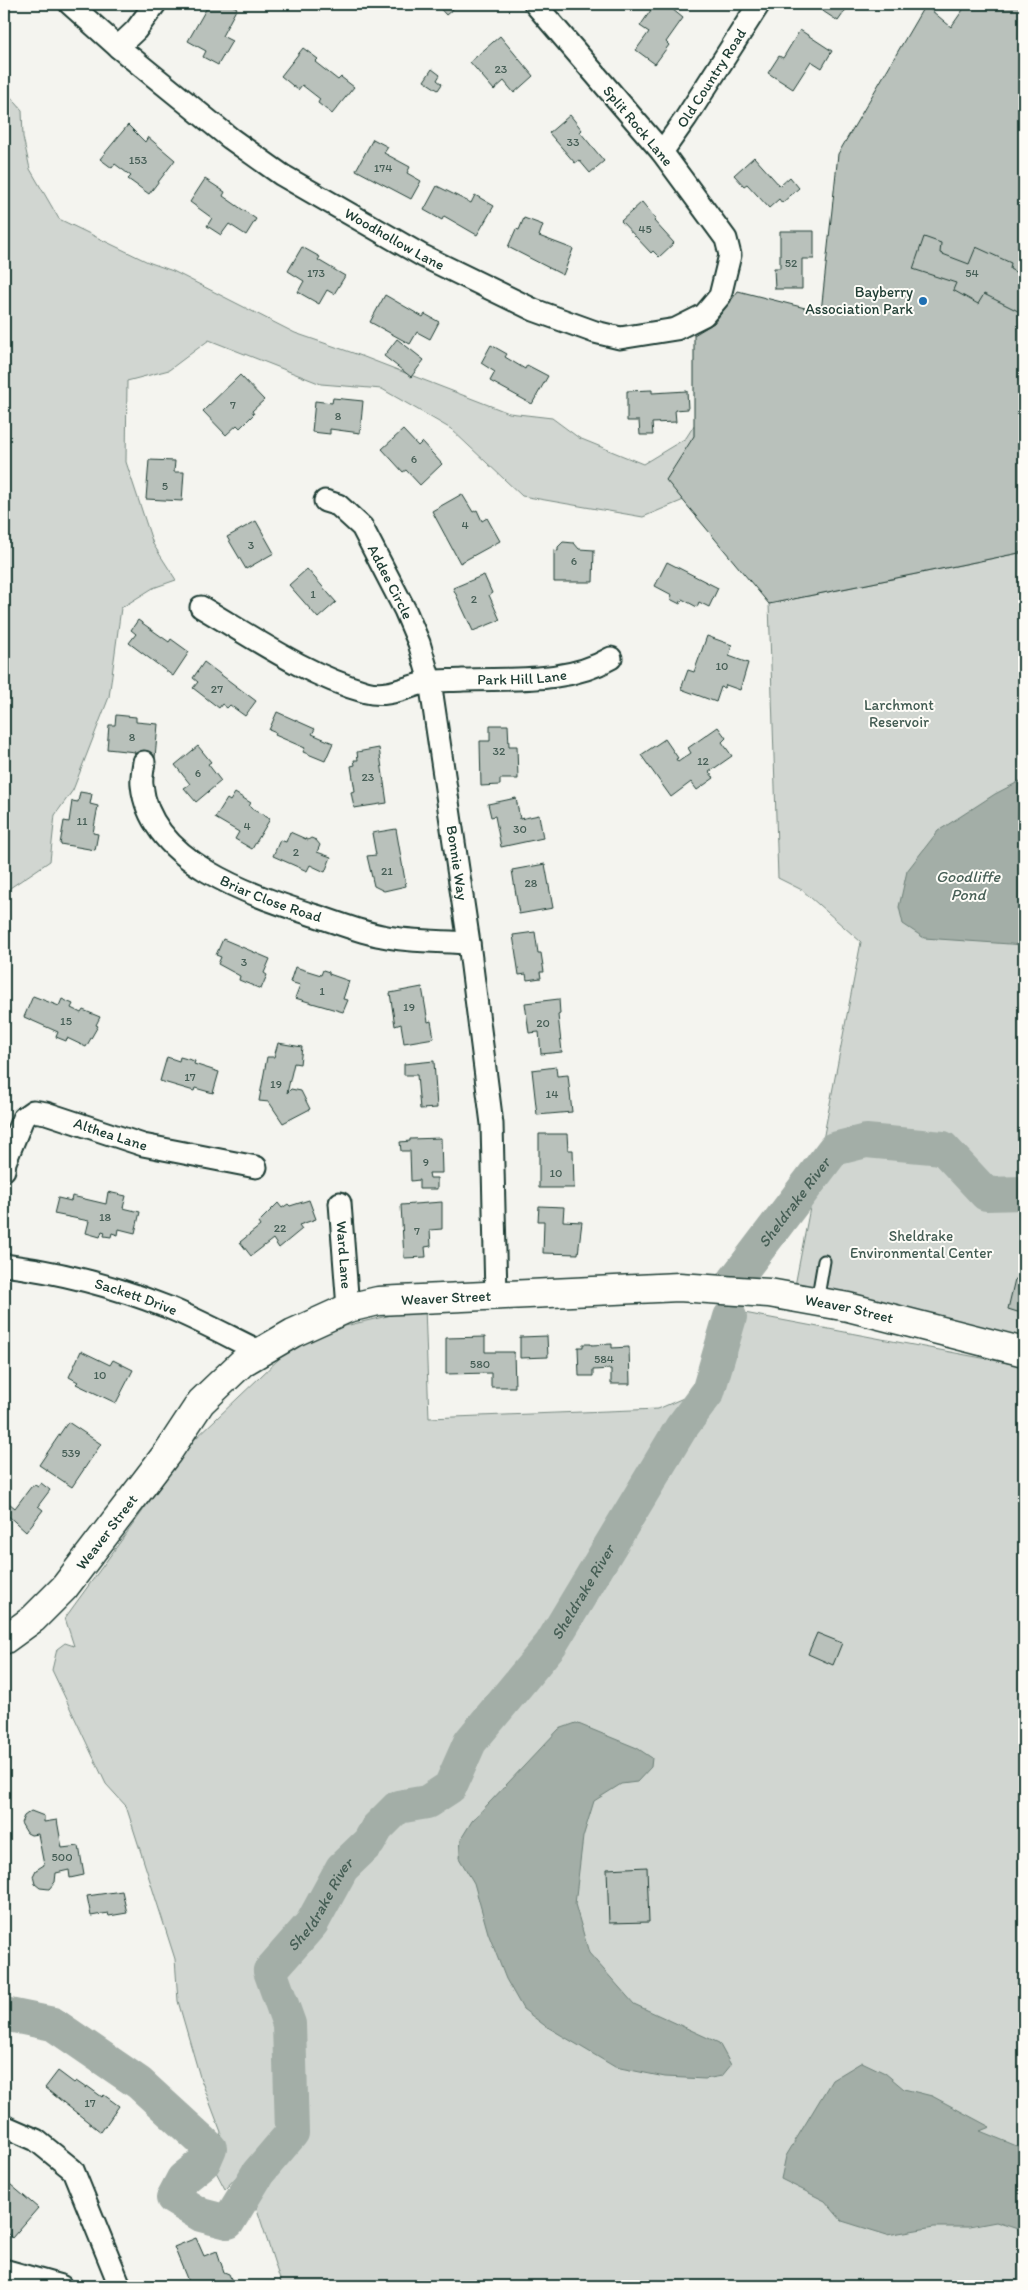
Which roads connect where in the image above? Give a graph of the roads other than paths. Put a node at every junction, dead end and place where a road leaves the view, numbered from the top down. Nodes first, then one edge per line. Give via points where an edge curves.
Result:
1 (70, 4) edge
2 (155, 4) edge
3 (535, 4) edge
4 (759, 4) edge
5 (118, 48) junction
6 (662, 152) junction
7 (730, 255) joint
8 (325, 501) dead end
9 (202, 606) dead end
10 (611, 658) dead end
11 (430, 681) junction
12 (144, 762) dead end
13 (469, 943) junction
14 (256, 1168) dead end
15 (4, 1170) edge
16 (340, 1203) dead end
17 (824, 1261) dead end
18 (4, 1265) edge
19 (496, 1295) junction
20 (817, 1302) junction
21 (348, 1308) junction
22 (261, 1352) junction
23 (1024, 1352) edge
24 (4, 1640) edge
25 (4, 2126) edge
26 (4, 2270) edge
27 (61, 2286) edge
28 (120, 2286) edge

1 - 5 street, Woodhollow Lane
2 - 5 street
3 - 6 street, Split Rock Lane
4 - 6 street, Old Country Road
5 - 7 street, Woodhollow Lane via 230,138 282,175 423,256 534,310 595,332 620,338 676,329 704,315 720,296
6 - 7 street, Split Rock Lane via 726,239
8 - 11 street, Addee Circle via 338,505 362,527 416,634
9 - 11 street via 301,666 366,692 383,695
10 - 11 street, Park Hill Lane via 594,668 549,677
11 - 13 street, Bonnie Way
12 - 13 street, Briar Close Road via 142,785 151,815 166,838 180,854 228,883 261,898 382,936
13 - 19 street, Bonnie Way via 492,1124
14 - 15 street, Althea Lane via 143,1145 33,1111 23,1118
16 - 21 street, Ward Lane
17 - 20 lane
18 - 22 street, Sackett Drive via 96,1282 167,1307
19 - 20 main road, Weaver Street via 680,1286 769,1293
19 - 21 main road, Weaver Street via 378,1302
20 - 23 main road, Weaver Street
21 - 22 main road, Weaver Street via 292,1333
22 - 24 main road, Weaver Street via 243,1362 201,1402 168,1452 64,1588 33,1619
25 - 28 street via 36,2140 73,2170
26 - 27 street

